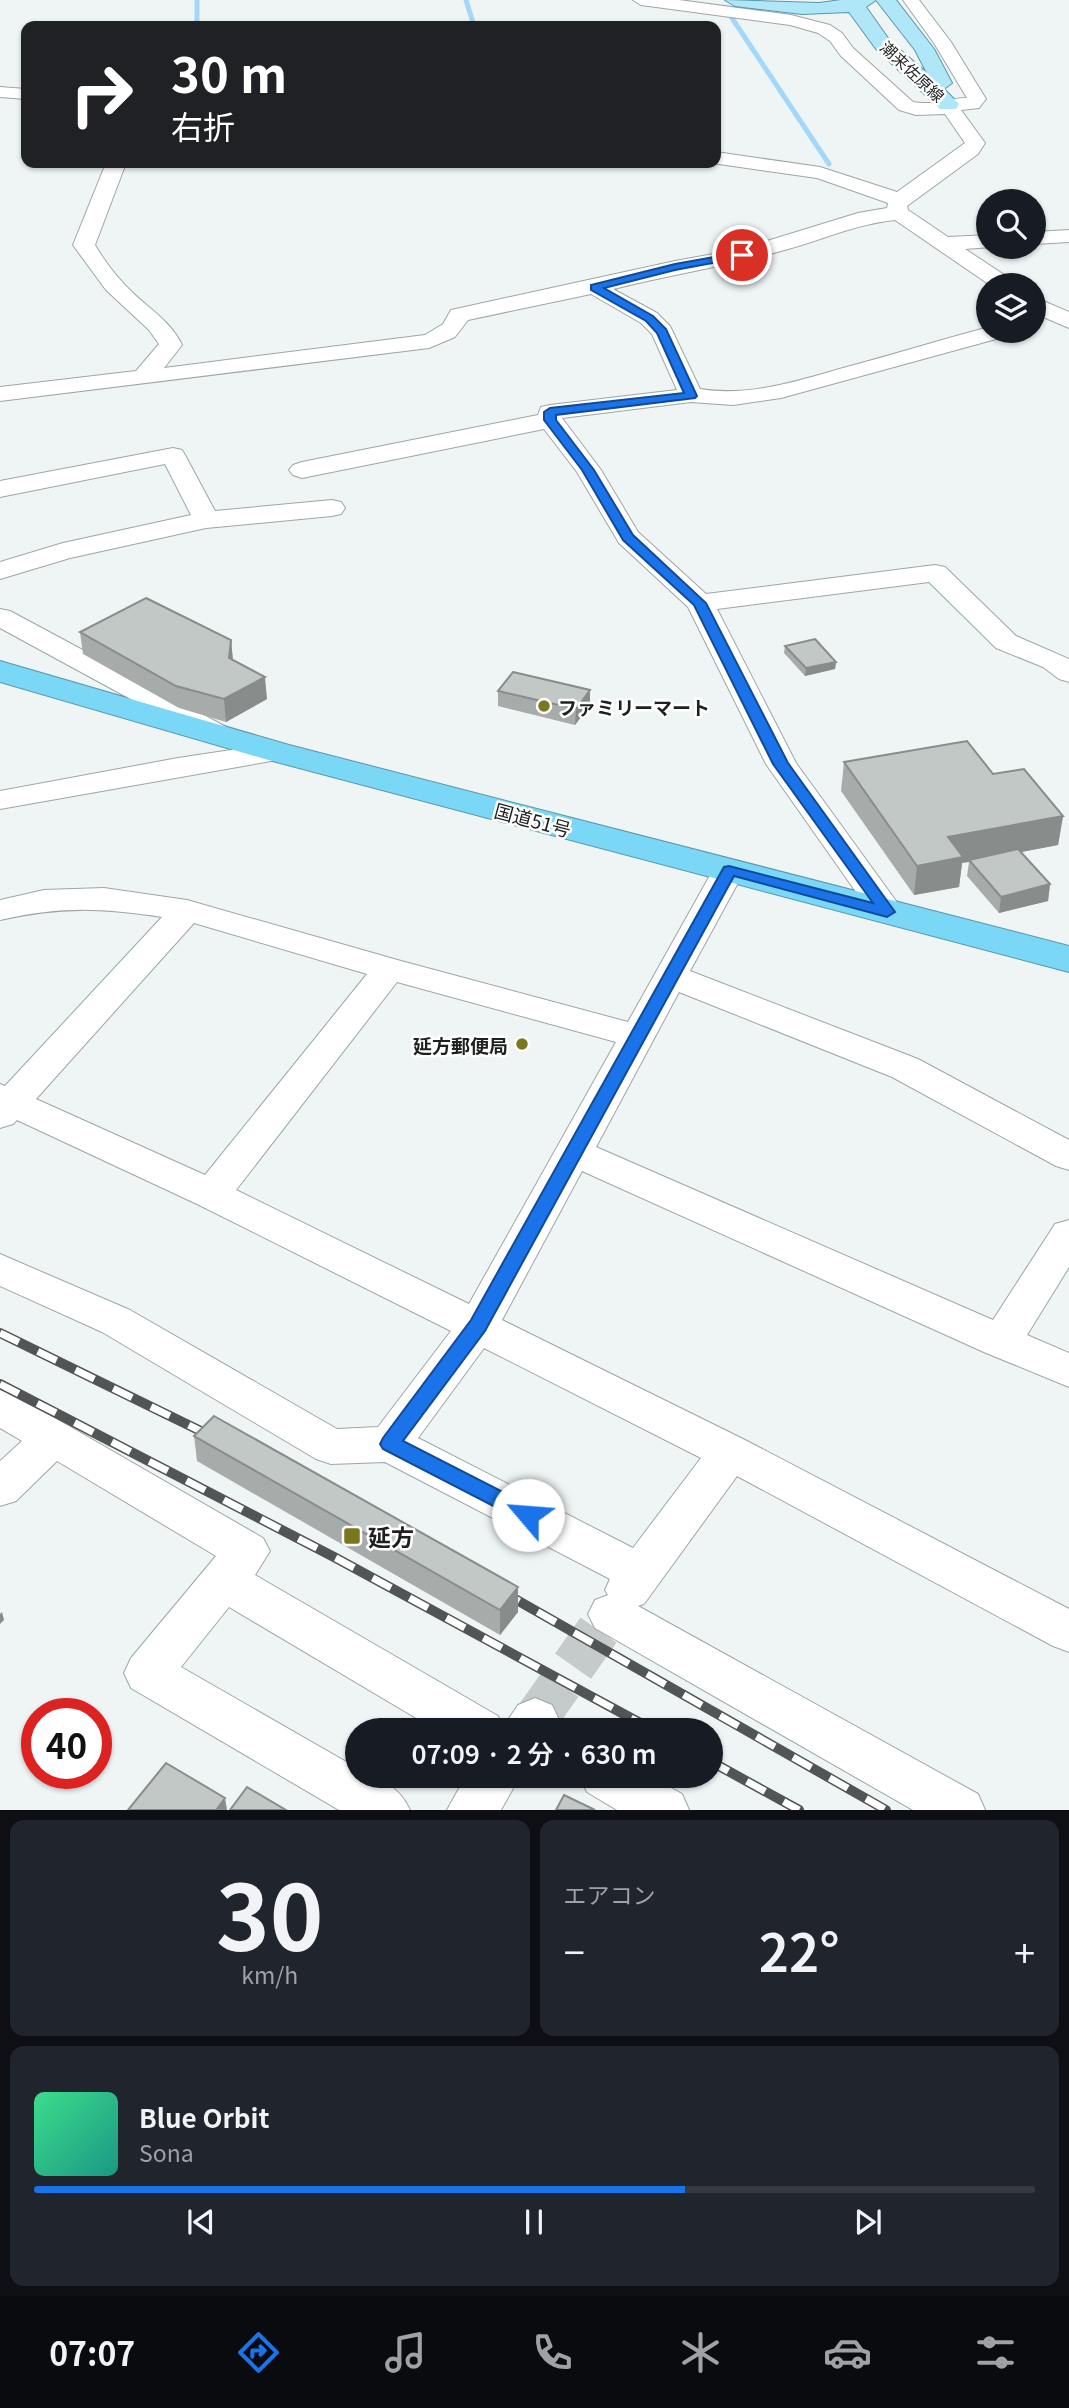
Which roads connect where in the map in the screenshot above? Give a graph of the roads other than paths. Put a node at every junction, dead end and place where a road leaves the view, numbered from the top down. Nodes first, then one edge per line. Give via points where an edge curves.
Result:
1 (641, 0) edge
2 (735, 0) edge
3 (886, 0) edge
4 (911, 0) edge
5 (859, 6) edge
6 (0, 93) edge
7 (21, 94) edge
8 (950, 106) junction
9 (721, 159) edge
10 (114, 168) edge
11 (900, 206) junction
12 (1069, 236) edge
13 (1046, 237) edge
14 (976, 242) edge
15 (941, 244) junction
16 (986, 273) edge
17 (594, 287) junction
18 (976, 338) edge
19 (144, 377) junction
20 (0, 394) edge
21 (691, 396) junction
22 (550, 420) junction
23 (302, 470) dead end
24 (0, 489) edge
25 (332, 508) dead end
26 (206, 520) junction
27 (0, 571) edge
28 (700, 603) junction
29 (0, 617) edge
30 (0, 671) edge
31 (1069, 673) edge
32 (223, 737) junction
33 (276, 752) junction
34 (0, 800) edge
35 (729, 870) junction
36 (187, 909) junction
37 (0, 910) edge
38 (887, 912) junction
39 (1069, 959) edge
40 (389, 969) junction
41 (670, 976) junction
42 (637, 1036) junction
43 (4, 1105) edge
44 (573, 1152) junction
45 (1069, 1157) edge
46 (211, 1194) junction
47 (1069, 1234) edge
48 (0, 1269) edge
49 (478, 1326) junction
50 (1001, 1342) junction
51 (1069, 1371) edge
52 (0, 1407) edge
53 (54, 1438) junction
54 (390, 1444) junction
55 (730, 1452) junction
56 (0, 1488) edge
57 (640, 1573) junction
58 (224, 1580) junction
59 (1069, 1632) edge
60 (459, 1718) edge
61 (487, 1788) edge
62 (625, 1788) edge
63 (385, 1810) edge
64 (472, 1810) edge
65 (664, 1810) edge
66 (960, 1810) edge

1 - 8 street via 816,26 836,37 906,106
2 - 5 main road via 786,6
3 - 8 main road, 潮来佐原線 via 924,49
4 - 8 street via 977,100
5 - 8 main road, 潮来佐原線 via 883,45
6 - 7 street
8 - 11 street via 975,143
9 - 11 street via 820,173
10 - 19 street via 84,245 125,298 168,335 171,345
11 - 15 street
11 - 17 street via 788,243
12 - 13 street
14 - 15 street
15 - 16 street
17 - 19 street via 459,315 445,335 429,341
17 - 21 street via 649,318 662,331
18 - 21 street via 762,395
19 - 20 street
21 - 22 street via 550,412
22 - 23 street
22 - 28 street via 588,470 628,537
24 - 26 street via 173,455
25 - 26 street
26 - 27 street via 63,551
28 - 31 street via 935,573 1006,642 1053,661
28 - 38 street via 780,764
29 - 32 street
30 - 32 highway, 国道51号
32 - 33 highway, 国道51号
33 - 34 street
33 - 35 highway, 国道51号
35 - 38 highway, 国道51号
35 - 41 street
36 - 37 street via 104,898 44,900
36 - 40 street
36 - 43 street
38 - 39 highway, 国道51号
40 - 42 street
40 - 46 street
41 - 42 street
41 - 45 street via 905,1068
42 - 44 street
43 - 46 street
44 - 49 street
44 - 50 street
46 - 49 street
47 - 50 street
48 - 54 street via 116,1321 331,1447
49 - 54 street
49 - 55 street
50 - 51 street
52 - 53 street
53 - 56 street
53 - 58 street via 247,1551
54 - 57 street
55 - 57 street
55 - 59 street
57 - 66 street via 606,1621
58 - 60 street
58 - 63 street via 148,1673
61 - 64 street
62 - 65 street

